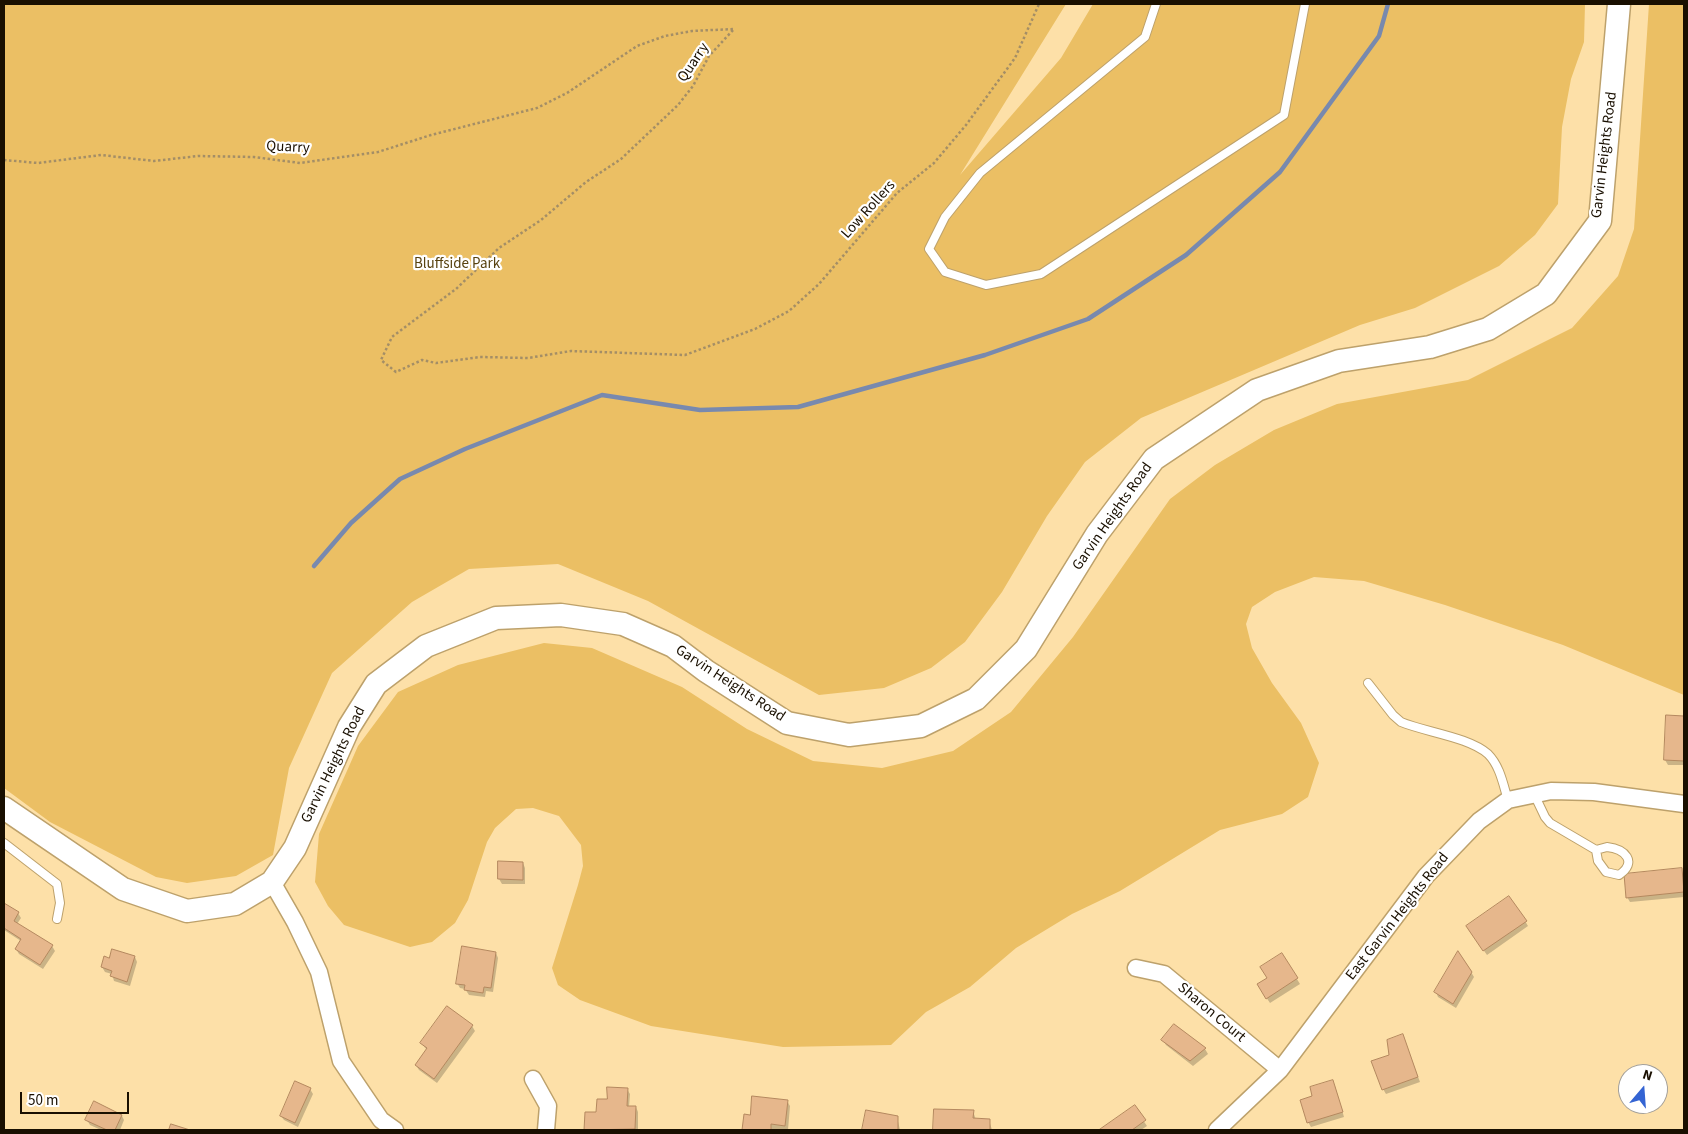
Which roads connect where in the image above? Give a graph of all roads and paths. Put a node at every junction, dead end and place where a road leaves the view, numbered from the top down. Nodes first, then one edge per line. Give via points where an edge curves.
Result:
1 (1039, 4) edge
2 (1156, 4) edge
3 (1305, 4) edge
4 (1619, 4) edge
5 (4, 160) edge
6 (685, 354) joint
7 (1368, 683) dead end
8 (1534, 794) junction
9 (1508, 800) junction
10 (1684, 804) edge
11 (4, 808) edge
12 (4, 843) edge
13 (1596, 850) junction
14 (272, 882) junction
15 (57, 919) dead end
16 (1136, 968) dead end
17 (1280, 1070) junction
18 (533, 1079) dead end
19 (395, 1130) edge
20 (546, 1130) edge
21 (1217, 1130) edge

1 - 6 path, Low Rollers via 1015,58 966,126 934,164 897,193 819,284 789,311 755,330
2 - 3 lane via 1145,37 980,173 945,217 929,249 944,272 986,285 1041,274 1284,115
4 - 14 main road, Garvin Heights Road via 1600,221 1546,294 1488,329 1430,348 1339,361 1257,390 1154,459 1097,534 1026,649 976,699 922,726 849,735 787,723 673,646 623,624 560,615 496,618 426,646 376,684 349,727 295,848
5 - 6 path, Quarry via 38,163 101,156 154,161 198,156 300,162 378,152 537,108 567,93 637,46 665,36 734,29 709,56 693,86 678,105 621,158 499,248 456,289 392,338 381,360 396,372 422,360 528,358 571,351
7 - 9 lane via 1401,722 1464,742 1487,754 1498,769
8 - 9 street, East Garvin Heights Road
8 - 10 street, East Garvin Heights Road via 1594,792
8 - 13 lane via 1550,823
9 - 17 street, East Garvin Heights Road via 1479,821 1426,876
11 - 14 main road, Garvin Heights Road via 123,889 187,911 234,904
12 - 15 lane via 57,884 60,903
13 - 13 lane via 1598,861 1606,872 1619,875 1626,869 1628,860 1620,849 1607,847
14 - 19 street via 319,972 341,1061 381,1120
16 - 17 street, Sharon Court via 1164,974
17 - 21 street, East Garvin Heights Road
18 - 20 street via 548,1106

